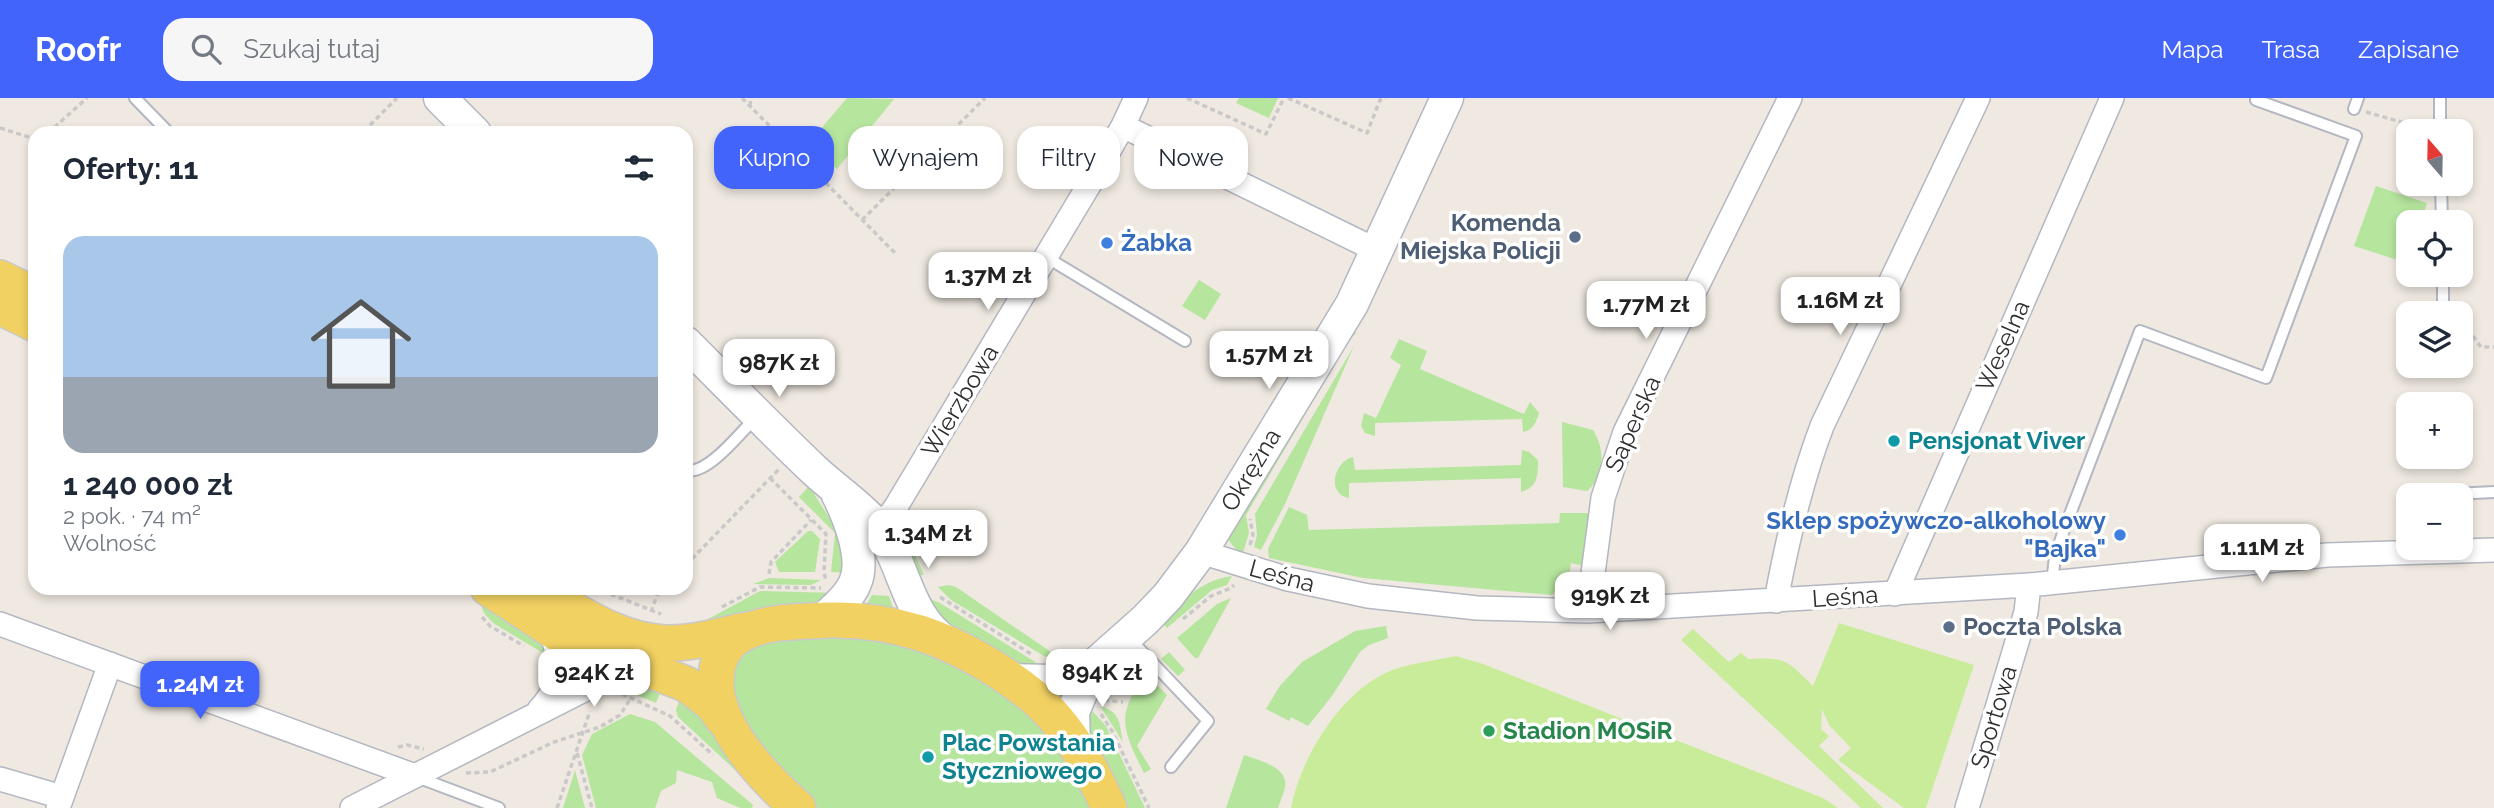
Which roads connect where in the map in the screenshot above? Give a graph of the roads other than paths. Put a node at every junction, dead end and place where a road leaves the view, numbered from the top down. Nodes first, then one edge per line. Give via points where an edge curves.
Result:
1 (135, 98) edge
2 (440, 98) edge
3 (1136, 98) edge
4 (1447, 98) edge
5 (1790, 98) edge
6 (1978, 98) edge
7 (2112, 98) edge
8 (2440, 98) edge
9 (2256, 100) dead end
10 (2440, 119) edge
11 (162, 126) edge
12 (468, 126) edge
13 (1123, 126) junction
14 (1378, 251) junction
15 (1046, 257) junction
16 (0, 278) edge
17 (28, 292) edge
18 (0, 307) edge
19 (28, 321) edge
20 (1185, 341) dead end
21 (693, 350) edge
22 (758, 415) junction
23 (693, 472) edge
24 (836, 491) junction
25 (2494, 492) edge
26 (2473, 493) edge
27 (874, 523) junction
28 (2473, 550) edge
29 (2396, 551) edge
30 (2494, 551) edge
31 (1201, 552) junction
32 (2041, 584) junction
33 (1895, 594) junction
34 (498, 595) edge
35 (549, 595) edge
36 (1776, 601) junction
37 (1588, 611) junction
38 (823, 620) junction
39 (0, 624) edge
40 (757, 628) junction
41 (551, 630) junction
42 (1127, 636) junction
43 (952, 646) junction
44 (110, 664) junction
45 (632, 665) junction
46 (1092, 667) junction
47 (1010, 680) junction
48 (536, 713) junction
49 (724, 720) junction
50 (1074, 744) junction
51 (1171, 767) dead end
52 (415, 776) junction
53 (0, 779) edge
54 (60, 802) edge
55 (796, 807) edge
56 (352, 808) edge
57 (499, 808) edge
58 (1109, 808) edge
59 (1967, 808) edge

1 - 11 lane
2 - 12 street
3 - 13 street, Wierzbowa
4 - 14 street, Okrężna
5 - 37 street, Saperska via 1625,432 1603,498
6 - 36 street via 1822,426 1791,523
7 - 33 street, Weselna
8 - 10 lane
9 - 32 lane via 2356,136 2266,377 2140,331
13 - 14 street
13 - 15 street, Wierzbowa
14 - 31 street, Okrężna via 1352,304
15 - 20 lane
15 - 27 street, Wierzbowa via 897,505 890,515
16 - 17 main road
18 - 19 main road
21 - 22 street
22 - 23 lane via 706,466
22 - 24 street
24 - 27 street
24 - 38 street via 852,522 858,566 848,595
25 - 26 lane
27 - 43 street via 891,549 920,617 933,634
28 - 30 street, Leśna
29 - 32 street, Leśna
31 - 37 street, Leśna via 1288,579 1368,596 1477,608
31 - 42 street, Okrężna via 1168,596
32 - 33 street, Leśna
32 - 59 street, Sportowa via 2026,612
33 - 36 street, Leśna
34 - 41 main road
35 - 40 main road via 616,632 641,640 682,642
36 - 37 street, Leśna
38 - 40 main road
38 - 43 main road via 901,628
39 - 44 street
40 - 49 main road via 742,634 722,653 715,682
41 - 45 main road
41 - 48 street via 560,675 553,695
42 - 46 street, Okrężna
42 - 51 lane via 1208,721
43 - 47 main road
44 - 52 street
44 - 54 street
45 - 48 street
45 - 49 main road via 694,689
46 - 47 street, Okrężna via 1070,670 1052,681
46 - 50 street, Okrężna via 1073,712
47 - 50 main road via 1037,699
48 - 52 street via 436,755
49 - 55 main road
50 - 58 main road
52 - 56 street
52 - 57 lane
53 - 54 street

